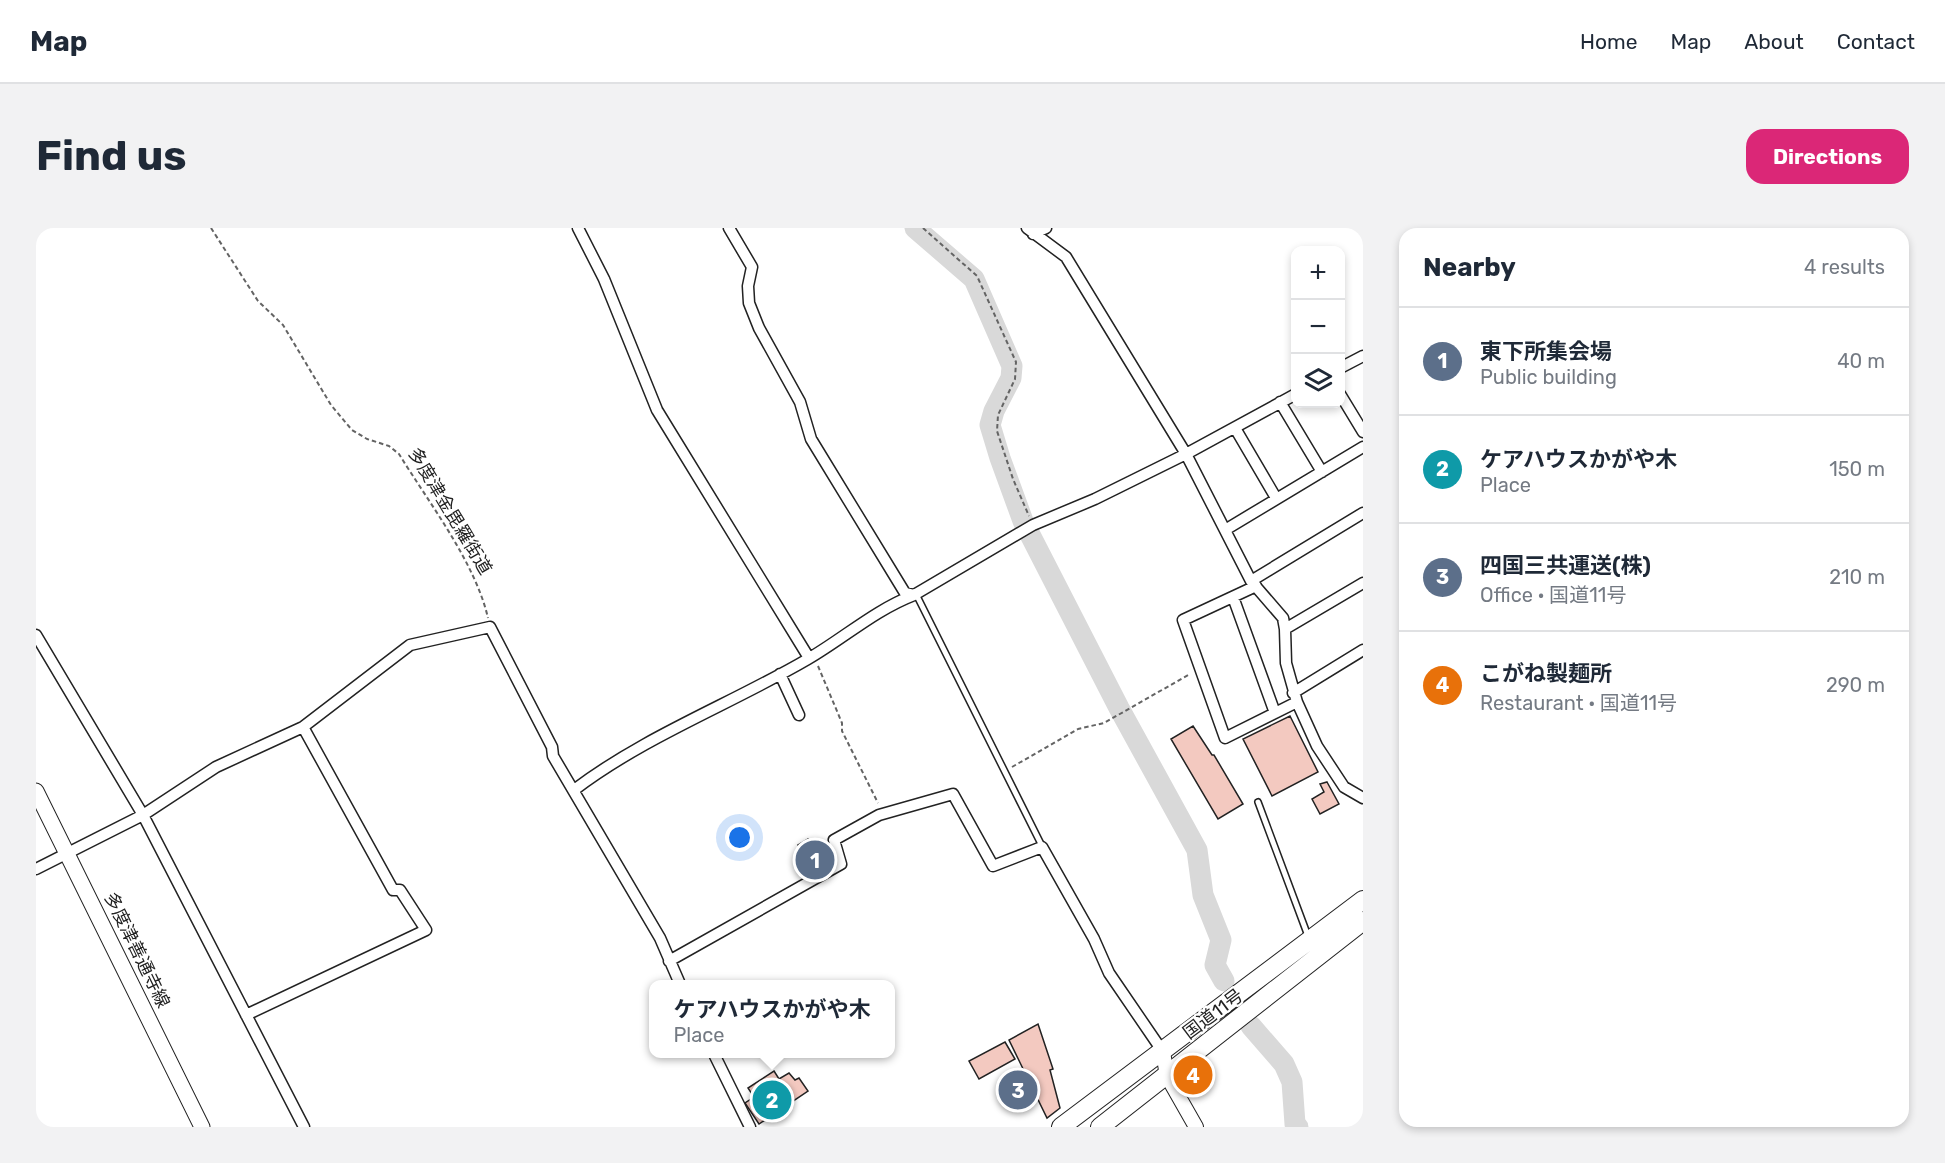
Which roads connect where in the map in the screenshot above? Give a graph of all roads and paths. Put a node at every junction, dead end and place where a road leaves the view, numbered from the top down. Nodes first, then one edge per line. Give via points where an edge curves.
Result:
1 (211, 228) edge
2 (578, 228) edge
3 (729, 228) edge
4 (923, 228) edge
5 (1046, 228) edge
6 (1030, 231) edge
7 (1363, 356) edge
8 (1345, 366) edge
9 (1291, 396) edge
10 (1345, 401) edge
11 (1280, 402) junction
12 (1235, 428) junction
13 (1363, 432) edge
14 (1363, 447) edge
15 (1186, 454) junction
16 (1322, 472) junction
17 (1276, 498) junction
18 (1363, 513) edge
19 (1030, 527) junction
20 (1225, 530) junction
21 (1363, 583) edge
22 (1253, 584) junction
23 (916, 596) junction
24 (1233, 597) junction
25 (490, 627) junction
26 (1285, 629) junction
27 (36, 635) edge
28 (1363, 650) edge
29 (811, 657) junction
30 (1200, 668) junction
31 (780, 674) junction
32 (1295, 698) junction
33 (1275, 713) junction
34 (799, 715) dead end
35 (303, 727) junction
36 (1004, 771) junction
37 (573, 790) junction
38 (36, 791) edge
39 (1363, 798) edge
40 (1258, 802) dead end
41 (883, 813) junction
42 (142, 815) junction
43 (1042, 846) junction
44 (66, 852) junction
45 (36, 869) edge
46 (1363, 900) edge
47 (1363, 921) edge
48 (1310, 940) junction
49 (669, 961) junction
50 (678, 980) edge
51 (246, 1015) junction
52 (1163, 1052) junction
53 (716, 1058) edge
54 (1167, 1076) junction
55 (202, 1127) edge
56 (304, 1127) edge
57 (750, 1127) edge
58 (1062, 1127) edge
59 (1100, 1127) edge
60 (1196, 1127) edge

1 - 25 path, 多度津金毘羅街道 via 258,301 283,325 331,405 352,430 399,454 466,562
2 - 29 street via 604,279 657,410
3 - 23 street via 752,267 749,303 800,402 811,439 905,593
4 - 19 path via 977,276 1016,362 1015,379 998,415 997,431
5 - 6 street
6 - 15 street via 1066,257
7 - 8 street
9 - 11 street
10 - 13 street
11 - 12 street
11 - 16 street
12 - 15 street
12 - 17 street
14 - 16 street
15 - 19 street
15 - 20 street
16 - 17 street
17 - 20 street
18 - 22 street
19 - 23 street
20 - 22 street
21 - 26 street
22 - 24 street
22 - 26 street via 1283,618
23 - 29 street via 893,603
23 - 36 lane
24 - 30 street via 1183,620
24 - 33 street
25 - 35 street via 410,645
25 - 37 street
26 - 32 street via 1286,663
27 - 42 street
28 - 32 street
29 - 31 street
29 - 41 path
30 - 33 street via 1225,738
30 - 36 path via 1118,716 1078,729
31 - 34 street
31 - 37 street via 604,767
32 - 33 street
32 - 39 street via 1317,746 1344,787
35 - 42 street via 216,767
35 - 51 street via 393,890 400,890 426,930
36 - 43 lane
37 - 49 street via 660,938
38 - 44 main road, 多度津善通寺線
40 - 48 lane
41 - 43 street via 953,794 993,866
41 - 49 street via 834,840 841,864
42 - 44 street
42 - 51 street
43 - 52 street via 1109,974
44 - 45 street
44 - 55 main road, 多度津善通寺線
46 - 48 highway, 国道11号
47 - 54 highway, 国道11号
48 - 52 highway, 国道11号
49 - 50 street
51 - 56 street
52 - 54 street
52 - 58 highway, 国道11号
53 - 57 street
54 - 59 highway, 国道11号
54 - 60 street

